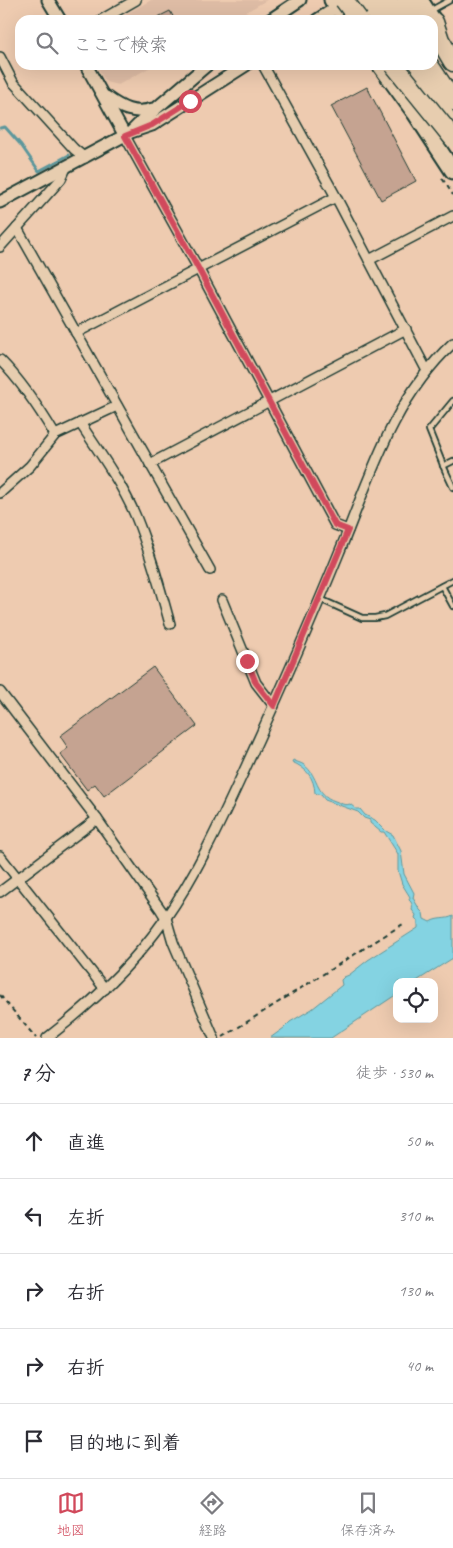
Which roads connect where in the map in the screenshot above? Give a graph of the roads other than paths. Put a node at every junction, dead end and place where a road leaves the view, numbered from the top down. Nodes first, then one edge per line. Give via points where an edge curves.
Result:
1 (48, 0) edge
2 (136, 0) edge
3 (300, 0) edge
4 (366, 0) edge
5 (376, 0) edge
6 (386, 0) edge
7 (406, 0) edge
8 (450, 0) edge
9 (340, 2) edge
10 (57, 15) edge
11 (110, 15) edge
12 (278, 15) edge
13 (323, 15) edge
14 (345, 15) edge
15 (354, 15) edge
16 (376, 15) edge
17 (383, 15) edge
18 (396, 15) edge
19 (426, 15) edge
20 (428, 15) edge
21 (438, 31) edge
22 (438, 36) edge
23 (453, 51) edge
24 (438, 54) edge
25 (0, 57) edge
26 (453, 62) edge
27 (89, 70) edge
28 (201, 70) edge
29 (238, 70) edge
30 (267, 70) edge
31 (384, 70) edge
32 (398, 70) edge
33 (402, 70) edge
34 (413, 70) edge
35 (432, 70) edge
36 (453, 79) edge
37 (103, 94) junction
38 (453, 100) edge
39 (161, 105) junction
40 (415, 113) junction
41 (453, 128) edge
42 (128, 134) junction
43 (453, 138) edge
44 (85, 158) junction
45 (66, 168) junction
46 (453, 171) edge
47 (336, 197) junction
48 (0, 202) edge
49 (453, 216) edge
50 (17, 228) junction
51 (0, 247) edge
52 (369, 260) junction
53 (198, 268) junction
54 (406, 329) junction
55 (76, 333) junction
56 (453, 343) edge
57 (0, 360) edge
58 (427, 371) junction
59 (269, 401) junction
60 (453, 401) edge
61 (117, 406) junction
62 (80, 423) junction
63 (55, 435) junction
64 (453, 460) edge
65 (150, 464) junction
66 (443, 466) junction
67 (453, 487) edge
68 (0, 493) edge
69 (348, 530) junction
70 (210, 570) dead end
71 (453, 580) edge
72 (442, 586) junction
73 (320, 599) junction
74 (222, 600) dead end
75 (453, 606) edge
76 (170, 624) dead end
77 (0, 692) edge
78 (274, 706) junction
79 (97, 819) junction
80 (0, 856) edge
81 (18, 878) junction
82 (0, 892) edge
83 (166, 918) junction
84 (105, 989) junction
85 (47, 1038) edge
86 (214, 1038) edge

1 - 10 street
2 - 11 street
3 - 12 street
4 - 16 highway
5 - 17 highway
6 - 18 highway
7 - 19 highway
8 - 20 lane
9 - 13 street
9 - 14 highway
9 - 15 highway, bridge
21 - 23 highway
22 - 26 highway
24 - 36 highway
25 - 44 street via 13,82
27 - 37 street
28 - 39 street
29 - 42 street via 152,125
30 - 47 street
31 - 40 highway
32 - 43 highway, bridge
33 - 40 highway
34 - 41 highway
35 - 38 highway
37 - 39 street via 134,112
37 - 42 street
39 - 42 street
40 - 46 highway
42 - 44 street
42 - 53 street
44 - 45 street
45 - 48 street
45 - 50 street via 61,179
47 - 52 street
47 - 53 street
49 - 52 street
50 - 51 street
50 - 55 street
52 - 54 street
53 - 55 street
53 - 59 street
54 - 58 street
54 - 59 street
55 - 61 street
56 - 58 street
57 - 63 street via 33,399
58 - 69 street via 396,416
59 - 65 street
59 - 69 street via 335,525
60 - 66 lane via 429,430
61 - 62 street
61 - 65 street
62 - 63 street
62 - 76 street via 136,516
63 - 68 street via 30,466
64 - 66 lane
65 - 70 street
66 - 67 lane
69 - 73 street
71 - 72 lane
72 - 73 lane via 385,616 375,618 362,618
72 - 75 lane
73 - 78 street
74 - 78 street via 256,683
77 - 79 street
78 - 83 street via 217,828
79 - 81 street
79 - 83 street
80 - 81 street
81 - 82 street
81 - 84 street
83 - 84 street
83 - 86 street
84 - 85 street

